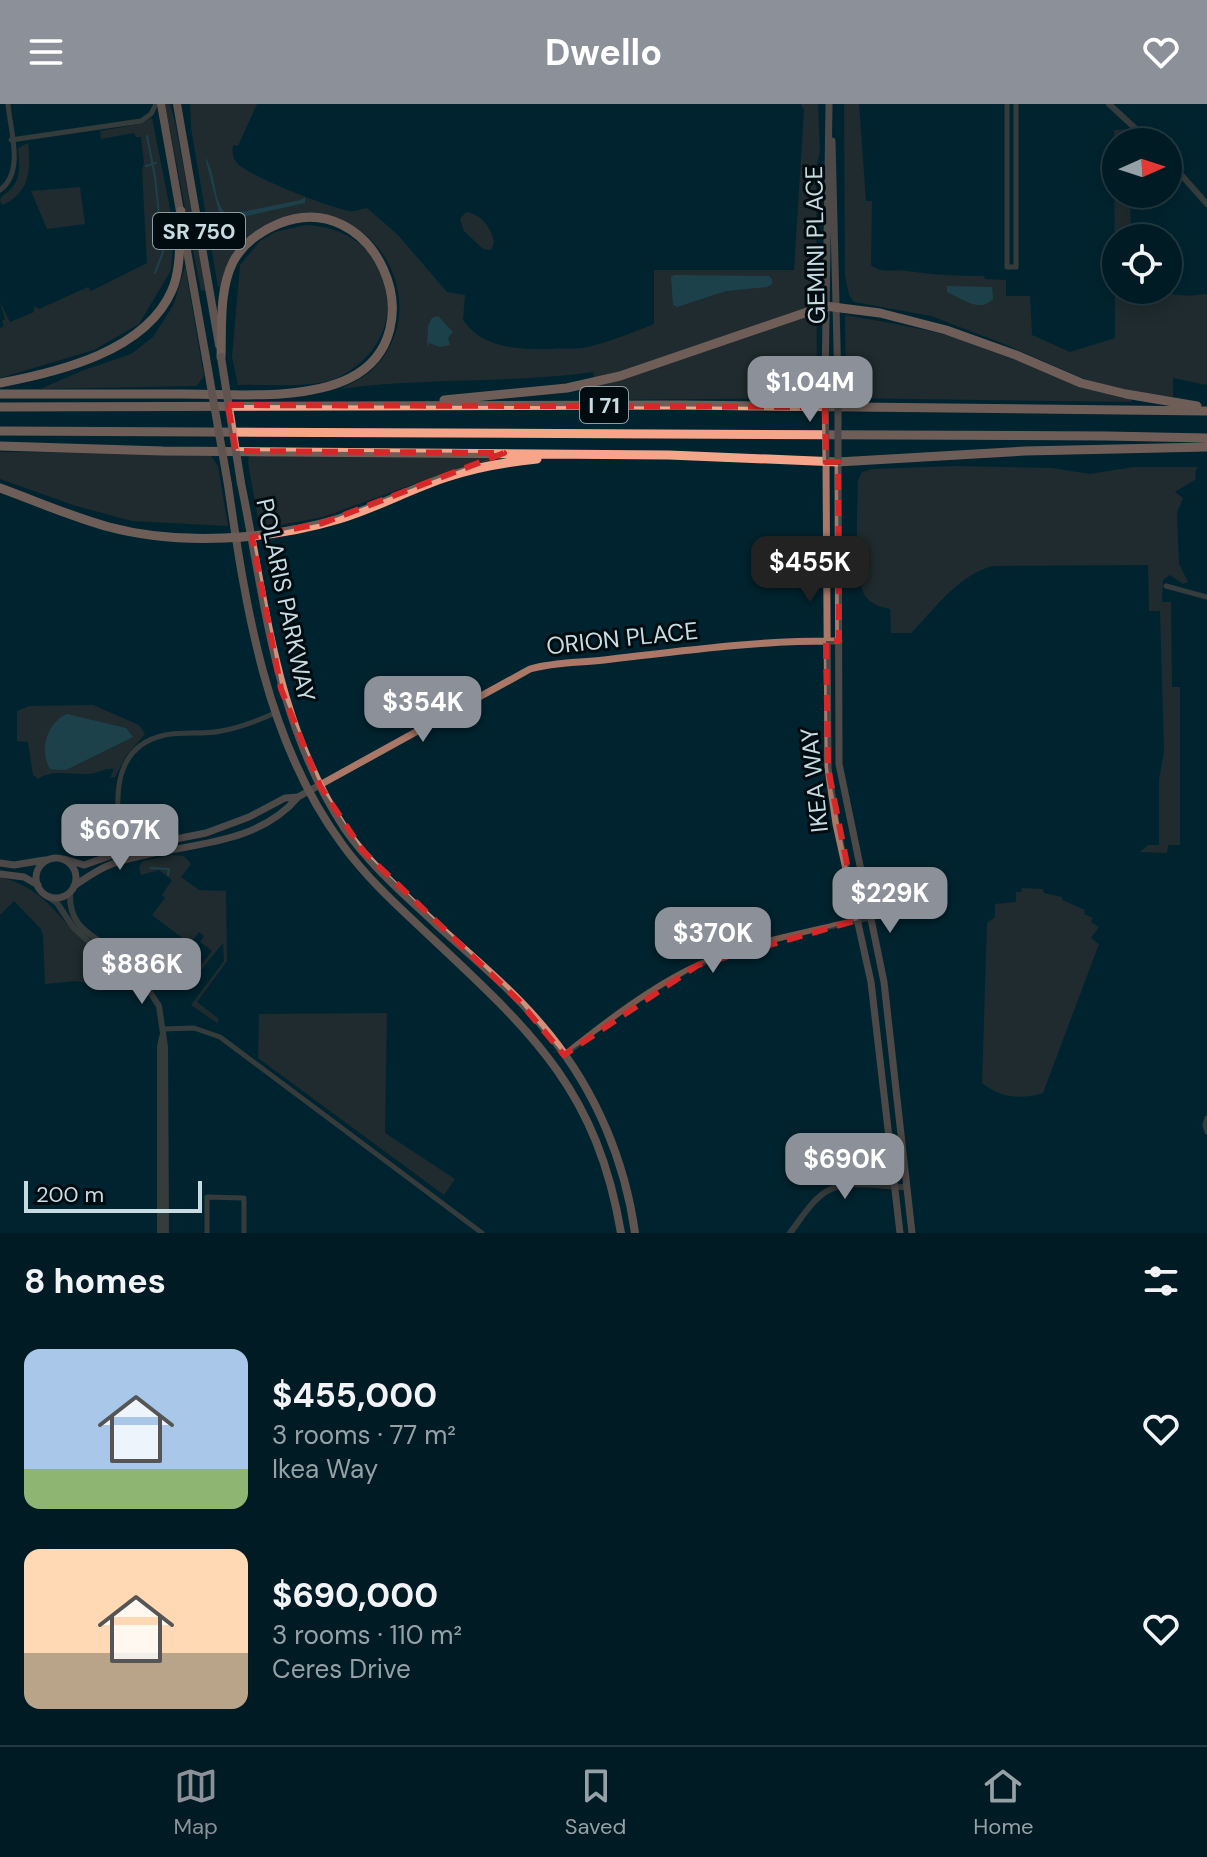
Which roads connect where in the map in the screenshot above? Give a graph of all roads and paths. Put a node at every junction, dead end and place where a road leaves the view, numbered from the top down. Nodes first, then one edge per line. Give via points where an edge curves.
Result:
1 (8, 104) edge
2 (159, 104) edge
3 (177, 104) edge
4 (829, 104) edge
5 (1007, 104) edge
6 (1016, 104) edge
7 (1109, 104) edge
8 (829, 123) junction
9 (1135, 128) edge
10 (11, 140) junction
11 (1182, 176) edge
12 (0, 190) edge
13 (1207, 204) edge
14 (181, 211) junction
15 (825, 306) junction
16 (837, 307) junction
17 (221, 357) junction
18 (0, 383) edge
19 (0, 394) edge
20 (393, 405) junction
21 (0, 407) edge
22 (1207, 409) edge
23 (0, 431) edge
24 (1207, 438) edge
25 (0, 446) edge
26 (1207, 447) edge
27 (575, 454) junction
28 (826, 462) junction
29 (838, 462) junction
30 (0, 488) edge
31 (235, 537) junction
32 (252, 537) junction
33 (1166, 586) dead end
34 (1207, 597) edge
35 (826, 641) junction
36 (839, 641) junction
37 (275, 713) junction
38 (320, 786) junction
39 (309, 792) junction
40 (298, 797) junction
41 (123, 850) junction
42 (64, 859) junction
43 (47, 860) junction
44 (0, 863) edge
45 (0, 874) edge
46 (92, 874) junction
47 (38, 885) junction
48 (72, 889) junction
49 (46, 895) junction
50 (871, 917) junction
51 (858, 920) junction
52 (120, 963) junction
53 (163, 1029) junction
54 (564, 1055) junction
55 (1207, 1118) edge
56 (1207, 1132) edge
57 (896, 1187) junction
58 (907, 1187) junction
59 (163, 1233) edge
60 (207, 1233) edge
61 (244, 1233) edge
62 (482, 1233) edge
63 (621, 1233) edge
64 (635, 1233) edge
65 (790, 1233) edge
66 (900, 1233) edge
67 (912, 1233) edge

1 - 10 street
2 - 10 street via 141,121
2 - 14 main road, POLARIS PARKWAY / SR 750
3 - 17 main road, POLARIS PARKWAY / SR 750
4 - 8 main road, GEMINI PLACE
5 - 6 street via 1007,267 1016,267
7 - 9 street
8 - 15 main road, GEMINI PLACE
8 - 16 main road, GEMINI PLACE
10 - 12 street via 13,172
11 - 13 street
14 - 18 highway via 173,289 141,332 66,366
14 - 31 main road, POLARIS PARKWAY / SR 750, bridge
15 - 16 highway
15 - 20 highway via 607,379 567,388
15 - 28 main road, GEMINI PLACE, bridge
16 - 22 highway via 946,330 1081,383
16 - 29 main road, GEMINI PLACE, bridge
17 - 19 highway via 226,281 233,261 260,231 295,219 329,220 347,227 378,255 392,292 388,332 364,369 332,385 269,394
17 - 32 main road, POLARIS PARKWAY / SR 750, bridge
20 - 21 highway, I 71
20 - 22 highway, I 71
23 - 24 highway, I 71
25 - 27 highway
26 - 29 highway
27 - 28 highway
27 - 32 highway via 500,463 447,477 338,520
28 - 29 highway
28 - 35 main road, IKEA WAY
29 - 36 main road, IKEA WAY
30 - 31 highway via 126,531
31 - 32 highway
31 - 37 main road, POLARIS PARKWAY
32 - 38 main road, POLARIS PARKWAY via 281,689
33 - 34 street
35 - 36 main road, ORION PLACE
35 - 38 main road, ORION PLACE via 755,643 530,669
35 - 51 main road, IKEA WAY via 830,786
36 - 50 main road, IKEA WAY via 841,784
37 - 39 main road, POLARIS PARKWAY
37 - 41 street via 225,731 165,734 138,749 118,785
38 - 39 main road, ORION PLACE
38 - 54 main road, POLARIS PARKWAY via 363,851 519,1001
39 - 40 main road, ORION PLACE
39 - 63 main road, POLARIS PARKWAY via 366,875 514,1016 554,1063 598,1145
40 - 41 main road, ORION PLACE via 206,833
40 - 46 main road, ORION PLACE via 289,808 239,834 125,860
41 - 42 main road, ORION PLACE via 84,865
41 - 46 main road
42 - 43 main road
42 - 48 main road via 75,873
43 - 44 main road
43 - 47 main road via 36,874
45 - 47 main road via 23,876
46 - 48 main road, ORION PLACE
47 - 49 main road
48 - 49 main road via 58,898
48 - 52 street via 70,909 79,924
49 - 52 street via 92,945
50 - 51 street
50 - 58 main road, IKEA WAY via 884,982
51 - 54 street via 698,965
51 - 57 main road, IKEA WAY via 874,1003
52 - 53 street via 150,989
53 - 59 street
53 - 62 street via 194,1028 220,1037
54 - 64 main road, POLARIS PARKWAY via 611,1140
55 - 56 street
57 - 58 street
57 - 65 street via 829,1190
57 - 66 main road, IKEA WAY
58 - 67 main road, IKEA WAY
60 - 61 street via 207,1197 244,1198

